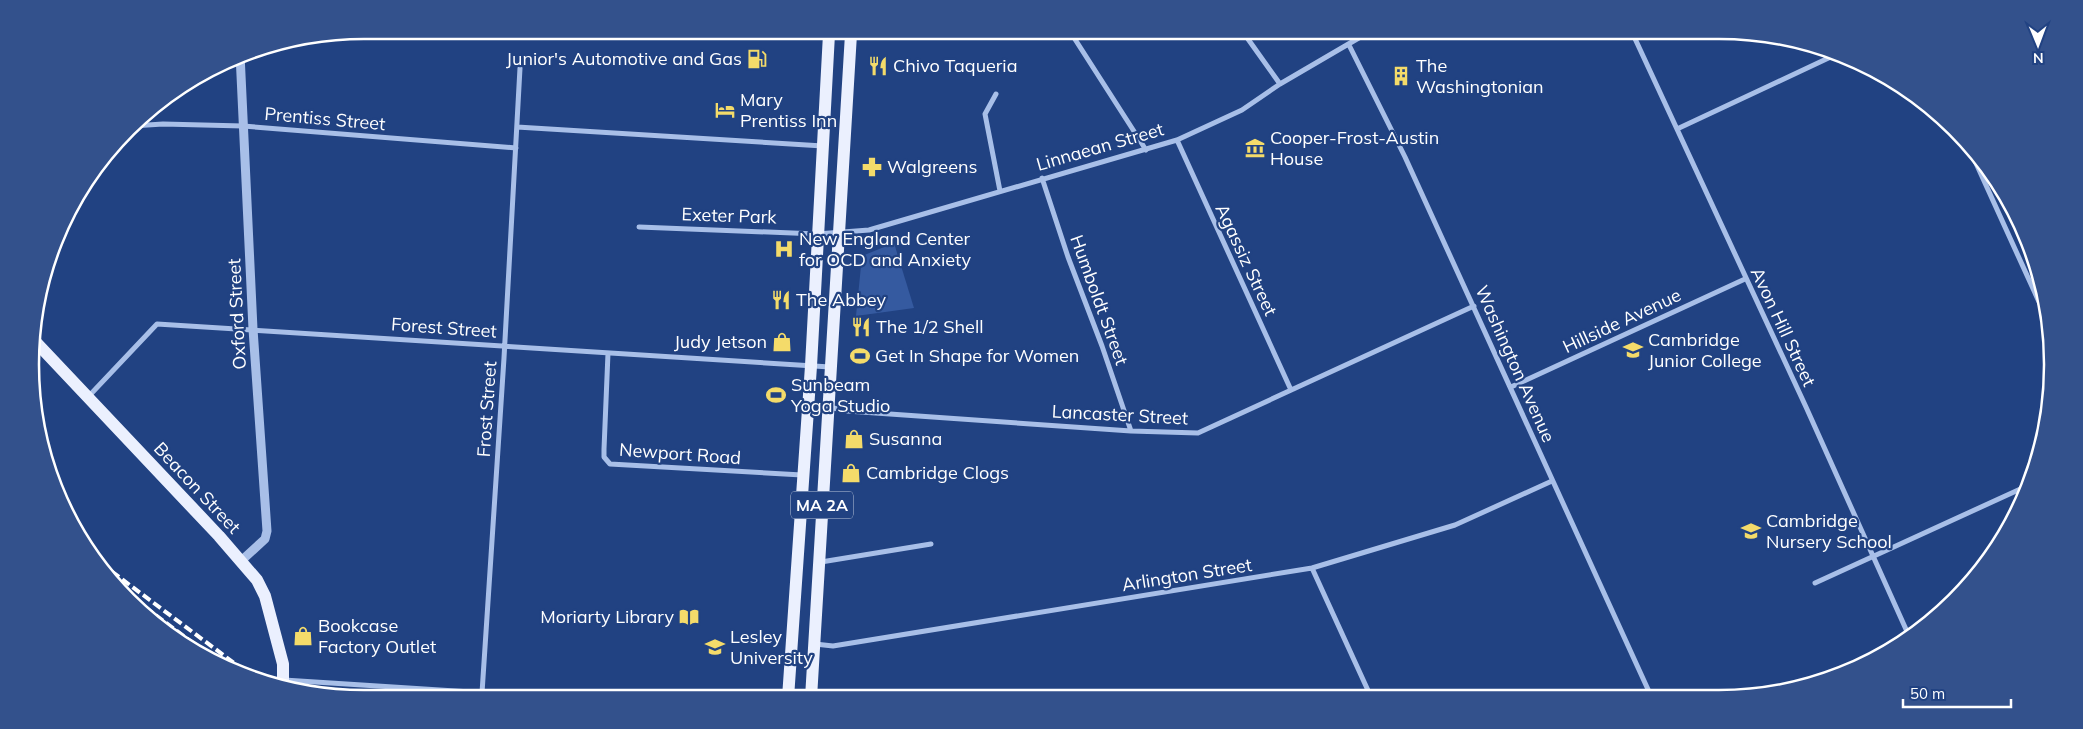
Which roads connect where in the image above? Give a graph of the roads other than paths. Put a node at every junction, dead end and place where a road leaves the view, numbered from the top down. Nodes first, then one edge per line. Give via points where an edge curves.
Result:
1 (829, 39) edge
2 (851, 39) edge
3 (1076, 39) edge
4 (1248, 39) edge
5 (1357, 39) edge
6 (1635, 39) edge
7 (1349, 44) junction
8 (1828, 58) edge
9 (240, 64) edge
10 (520, 68) dead end
11 (1280, 84) junction
12 (996, 94) dead end
13 (144, 125) edge
14 (243, 126) junction
15 (517, 127) junction
16 (1677, 129) junction
17 (1177, 140) junction
18 (823, 146) junction
19 (516, 148) junction
20 (1146, 150) junction
21 (1978, 168) edge
22 (1042, 178) junction
23 (1000, 191) junction
24 (639, 226) dead end
25 (817, 234) junction
26 (839, 234) junction
27 (1745, 279) junction
28 (2037, 298) edge
29 (1474, 306) junction
30 (253, 328) junction
31 (39, 345) edge
32 (505, 346) junction
33 (608, 353) junction
34 (811, 366) junction
35 (830, 367) junction
36 (1511, 387) junction
37 (1291, 390) junction
38 (88, 397) junction
39 (828, 407) junction
40 (1131, 431) junction
41 (802, 475) junction
42 (1552, 481) junction
43 (2019, 490) edge
44 (932, 544) dead end
45 (1873, 557) junction
46 (241, 561) junction
47 (819, 562) junction
48 (1312, 568) junction
49 (1815, 584) dead end
50 (1906, 630) edge
51 (814, 643) junction
52 (284, 680) edge
53 (300, 684) edge
54 (438, 690) edge
55 (482, 690) edge
56 (789, 690) edge
57 (811, 690) edge
58 (1368, 690) edge
59 (1648, 690) edge

1 - 18 main road, MA 2A
2 - 26 main road, MA 2A
3 - 20 street
4 - 11 street
5 - 7 street, Linnaean Street
6 - 16 street, Avon Hill Street
7 - 11 street, Linnaean Street
7 - 29 street, Washington Avenue
8 - 16 street
9 - 14 street, Oxford Street
10 - 15 street, Frost Street
11 - 17 street, Linnaean Street via 1242,110
12 - 23 street via 985,114
13 - 14 street, Prentiss Street
14 - 19 street, Prentiss Street
14 - 30 street, Oxford Street
15 - 18 street
15 - 19 street, Frost Street
16 - 27 street, Avon Hill Street
17 - 20 street, Linnaean Street
17 - 37 street, Agassiz Street
18 - 25 main road, MA 2A
19 - 32 street, Frost Street
20 - 22 street, Linnaean Street
21 - 28 street
22 - 23 street, Linnaean Street
22 - 40 street, Humboldt Street
23 - 26 street, Linnaean Street via 869,230
24 - 25 street, Exeter Park
25 - 26 street, Linnaean Street
25 - 34 main road, MA 2A
26 - 35 main road, MA 2A
27 - 36 street, Hillside Avenue
27 - 45 street, Avon Hill Street
29 - 36 street, Washington Avenue
29 - 37 street, Lancaster Street
30 - 32 street, Forest Street
30 - 38 street, Forest Street via 157,324
30 - 46 street, Oxford Street via 267,531 265,539
31 - 38 main road, Beacon Street
32 - 33 street, Forest Street
32 - 55 street, Frost Street
33 - 34 street, Forest Street
33 - 41 street, Newport Road via 604,457 610,464
34 - 35 street, Forest Street
34 - 41 main road, MA 2A
35 - 39 main road, MA 2A
36 - 42 street, Washington Avenue
37 - 40 street, Lancaster Street via 1198,433
38 - 46 main road, Beacon Street
39 - 40 street, Lancaster Street
39 - 47 main road, MA 2A
41 - 56 main road, MA 2A
42 - 48 street, Arlington Street via 1455,524
42 - 59 street, Washington Avenue
43 - 45 street
44 - 47 street
45 - 49 street
45 - 50 street, Avon Hill Street
46 - 52 main road, Beacon Street via 262,589 284,664
47 - 51 main road, MA 2A
48 - 51 street, Arlington Street via 833,646
48 - 58 street
51 - 57 main road, MA 2A
53 - 54 street

